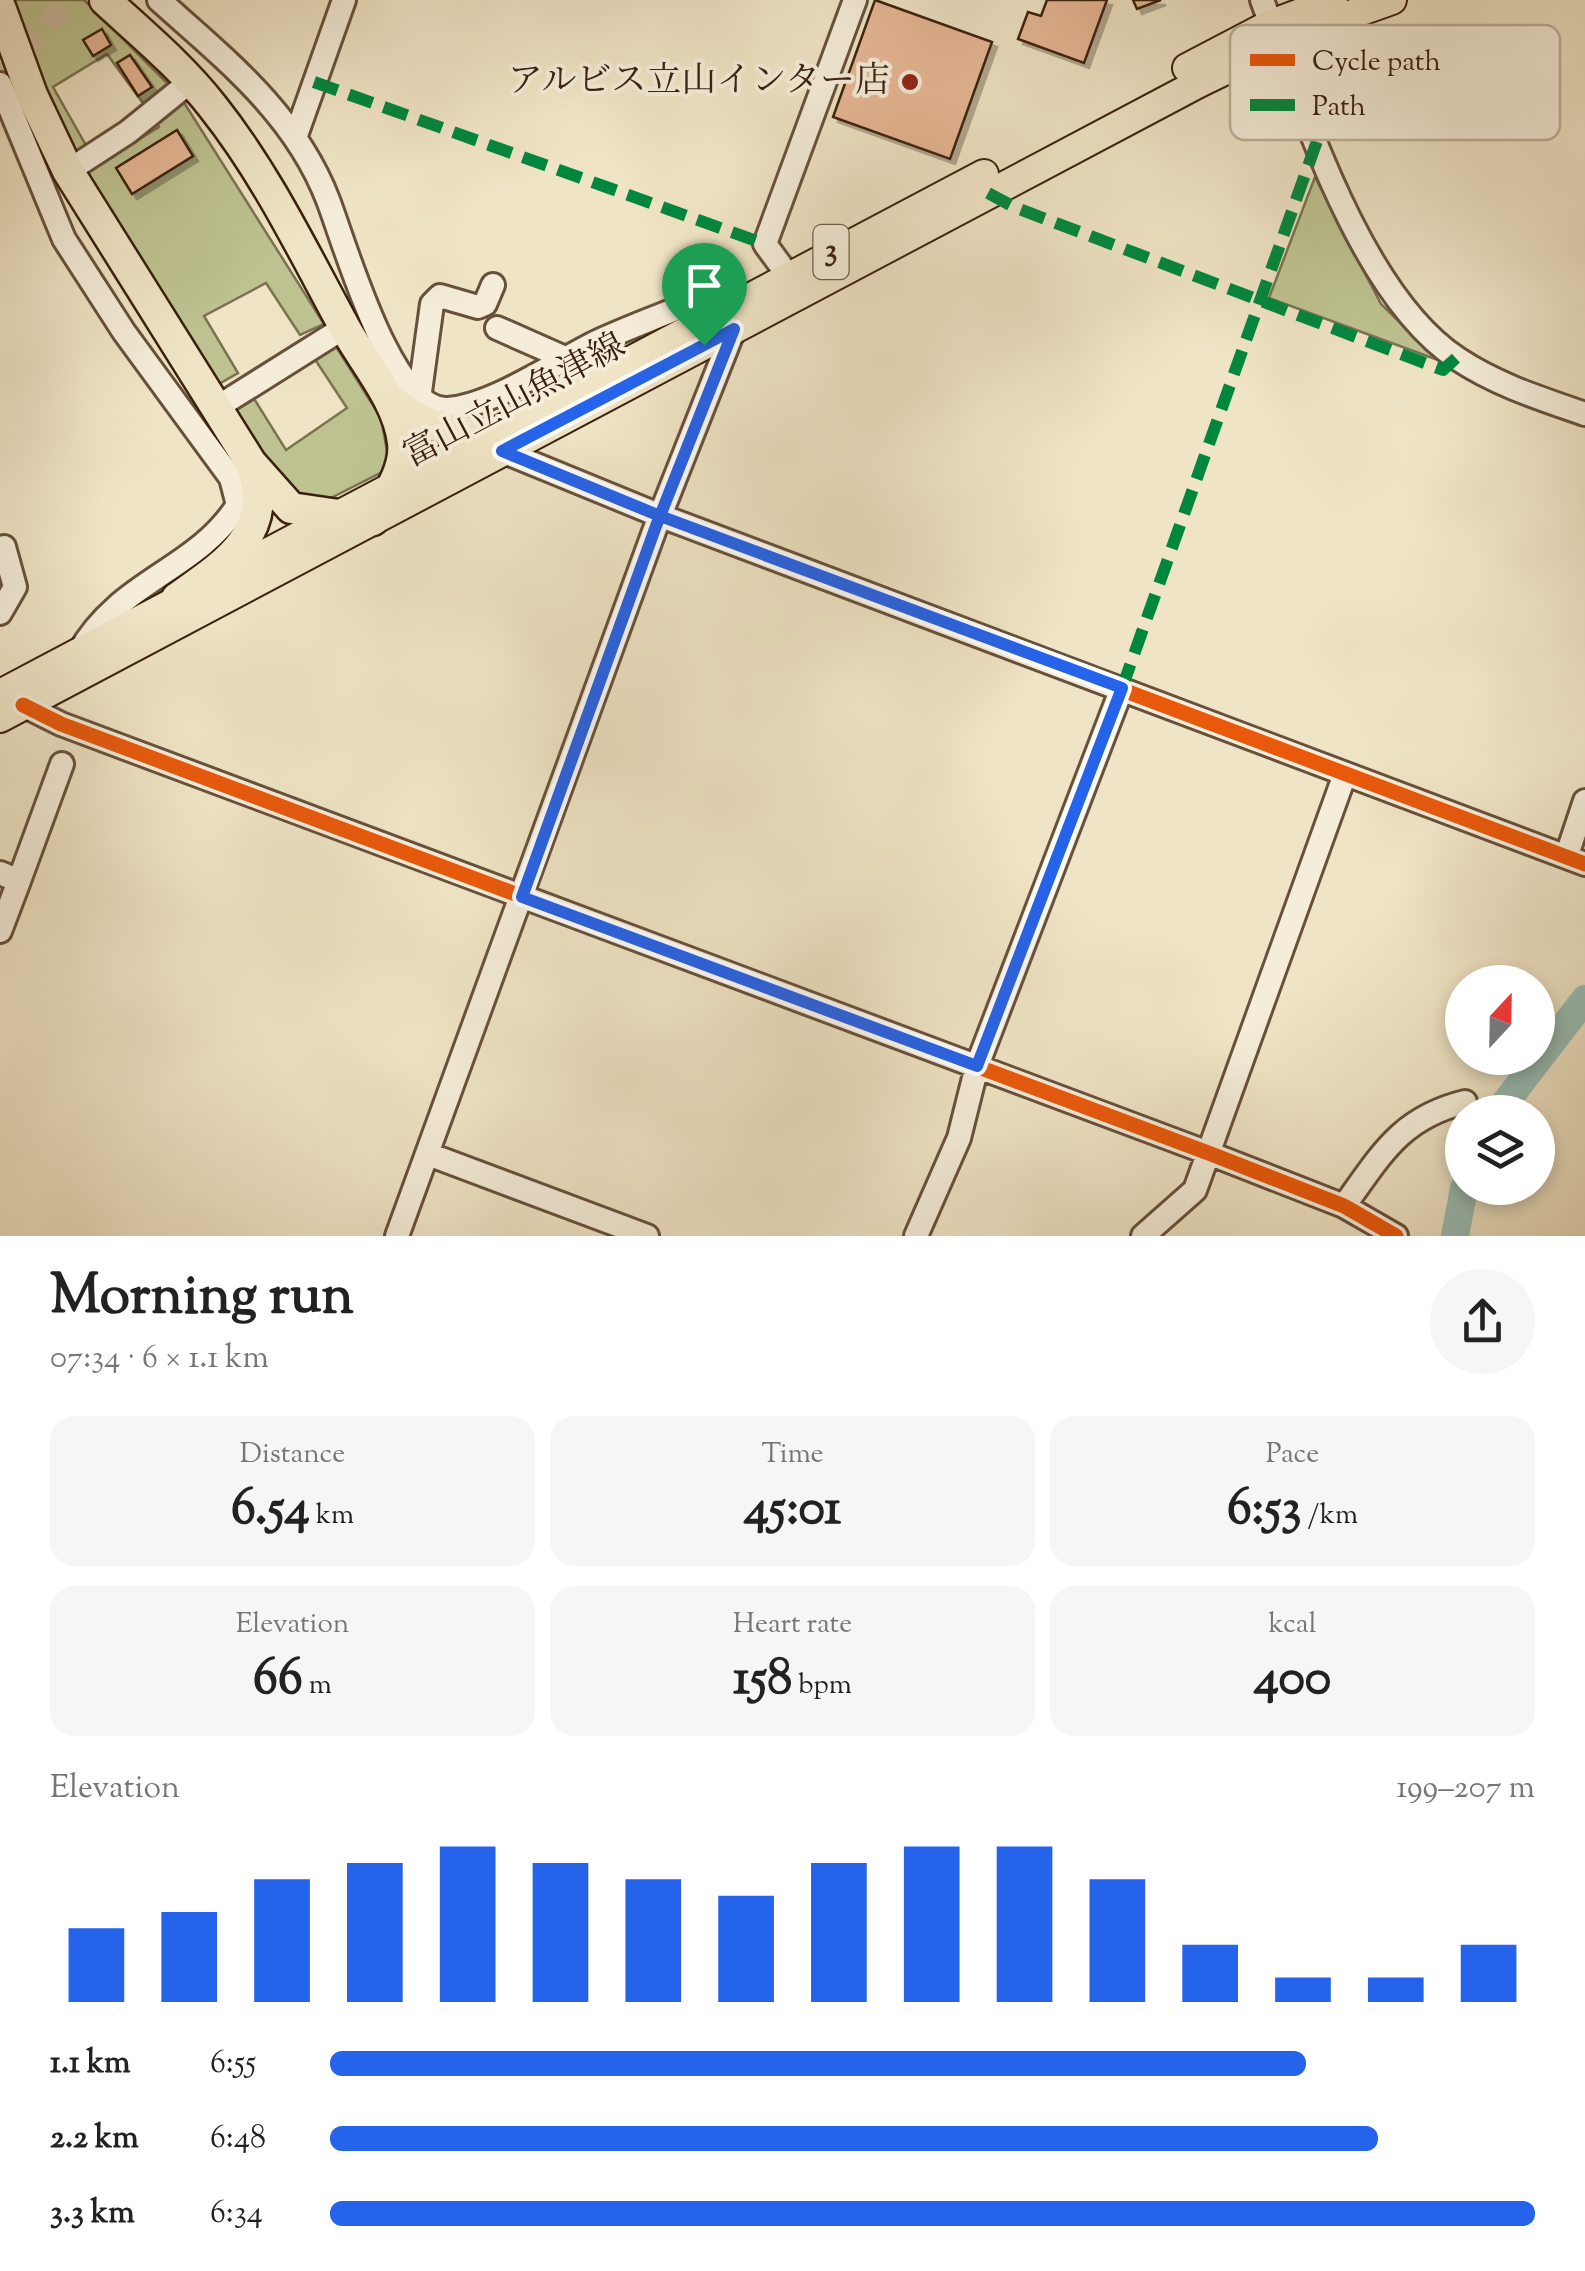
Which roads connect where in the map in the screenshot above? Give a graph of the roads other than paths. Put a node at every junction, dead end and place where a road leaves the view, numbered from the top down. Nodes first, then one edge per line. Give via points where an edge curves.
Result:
1 (105, 0) edge
2 (159, 0) edge
3 (344, 0) edge
4 (856, 0) edge
5 (1335, 0) edge
6 (1392, 0) edge
7 (0, 6) edge
8 (1270, 23) edge
9 (1230, 44) edge
10 (1230, 45) edge
11 (1, 80) edge
12 (191, 80) junction
13 (6, 110) edge
14 (295, 138) junction
15 (1321, 140) edge
16 (68, 171) junction
17 (788, 274) junction
18 (492, 285) dead end
19 (723, 323) junction
20 (344, 328) junction
21 (497, 328) dead end
22 (565, 358) junction
23 (384, 392) junction
24 (419, 399) junction
25 (216, 408) junction
26 (1585, 414) edge
27 (494, 443) junction
28 (251, 463) junction
29 (393, 484) junction
30 (332, 515) junction
31 (660, 516) junction
32 (373, 520) junction
33 (4, 547) dead end
34 (177, 598) junction
35 (0, 613) edge
36 (78, 654) junction
37 (1122, 688) junction
38 (8, 706) edge
39 (62, 764) dead end
40 (1345, 774) junction
41 (1585, 801) edge
42 (1576, 860) edge
43 (9, 877) edge
44 (522, 897) junction
45 (0, 931) edge
46 (977, 1066) junction
47 (1445, 1107) edge
48 (428, 1154) junction
49 (1211, 1154) junction
50 (1344, 1206) junction
51 (397, 1236) edge
52 (647, 1236) edge
53 (916, 1236) edge
54 (1143, 1236) edge
55 (1396, 1236) edge

1 - 12 highway
2 - 14 street via 258,86
3 - 14 street
4 - 17 street via 765,244
5 - 8 main road, 富山立山魚津線 / 3
6 - 8 main road, 富山立山魚津線 / 3
7 - 16 highway
9 - 17 main road, 富山立山魚津線 / 3
10 - 19 main road, 富山立山魚津線 / 3
11 - 13 street
12 - 16 street
12 - 20 highway via 307,250
13 - 36 street via 64,239 231,478 238,505 221,531 106,613
14 - 24 street via 326,194 387,350
15 - 26 street via 1382,279 1414,319 1456,358 1517,390
16 - 25 highway
17 - 19 main road, 富山立山魚津線 / 3
18 - 24 street via 478,307 440,296 432,304
19 - 22 street via 683,306
19 - 27 main road, 富山立山魚津線 / 3
19 - 31 street
20 - 23 highway
20 - 25 street
21 - 22 street
22 - 24 street via 472,404 444,410
23 - 27 highway via 417,421
23 - 29 highway via 404,448
25 - 28 highway
27 - 29 main road, 富山立山魚津線 / 3
27 - 31 street
27 - 32 main road, 富山立山魚津線 / 3
28 - 30 highway via 291,508
28 - 34 highway via 260,503 252,532 238,551
29 - 30 main road, 富山立山魚津線 / 3
29 - 32 highway
30 - 32 highway
30 - 34 main road, 富山立山魚津線 / 3
31 - 37 street
31 - 44 street
32 - 38 main road, 富山立山魚津線 / 3
33 - 35 street via 15,587
34 - 36 main road, 富山立山魚津線 / 3
36 - 38 main road, 富山立山魚津線 / 3
37 - 40 street
37 - 46 street
38 - 44 street
39 - 43 street
40 - 42 street
40 - 49 street
41 - 42 street
43 - 45 street
44 - 46 street
44 - 48 street
46 - 49 street
46 - 53 street via 959,1138
47 - 50 street via 1394,1137
48 - 51 street
48 - 52 street
49 - 50 street
49 - 54 street via 1196,1190
50 - 55 street

